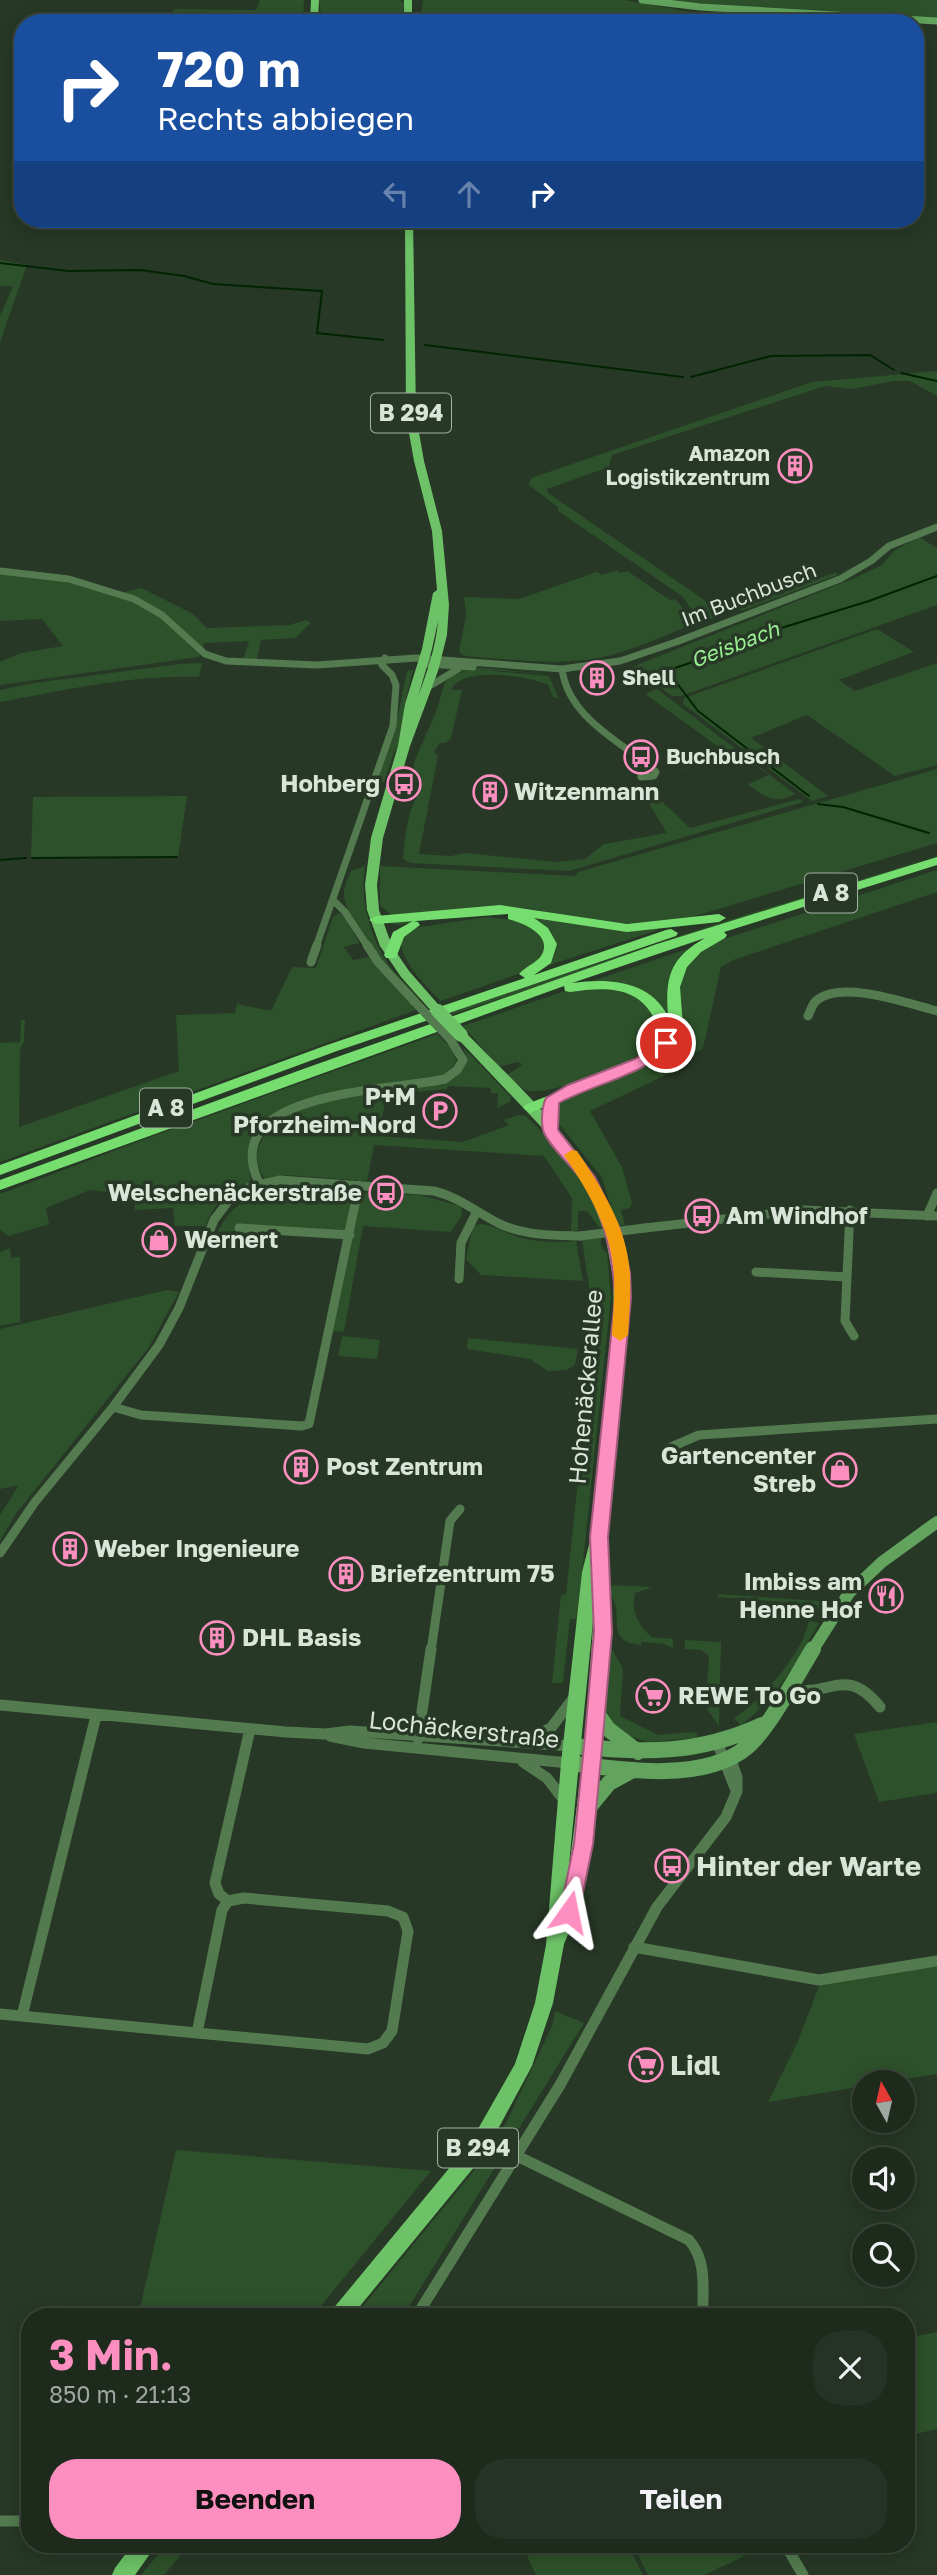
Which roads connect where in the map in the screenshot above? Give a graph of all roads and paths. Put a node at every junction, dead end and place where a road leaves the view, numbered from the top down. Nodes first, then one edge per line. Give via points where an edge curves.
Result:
1 (642, 0) edge
2 (816, 14) edge
3 (409, 228) edge
4 (937, 527) edge
5 (0, 571) edge
6 (384, 659) junction
7 (429, 661) junction
8 (463, 667) junction
9 (522, 667) junction
10 (562, 669) junction
11 (428, 687) junction
12 (404, 746) junction
13 (638, 758) dead end
14 (937, 851) edge
15 (937, 861) edge
16 (334, 901) junction
17 (719, 918) junction
18 (743, 921) junction
19 (378, 925) junction
20 (413, 925) junction
21 (391, 955) junction
22 (311, 962) dead end
23 (500, 990) junction
24 (543, 990) junction
25 (417, 996) junction
26 (937, 1011) edge
27 (807, 1016) dead end
28 (456, 1037) junction
29 (668, 1040) junction
30 (574, 1088) junction
31 (552, 1101) junction
32 (527, 1105) junction
33 (551, 1131) junction
34 (0, 1170) edge
35 (259, 1183) junction
36 (0, 1185) edge
37 (359, 1185) junction
38 (937, 1193) edge
39 (850, 1210) junction
40 (477, 1211) junction
41 (932, 1216) edge
42 (239, 1228) dead end
43 (645, 1228) joint
44 (350, 1236) junction
45 (756, 1272) dead end
46 (847, 1277) junction
47 (459, 1279) dead end
48 (854, 1336) dead end
49 (113, 1406) junction
50 (937, 1419) edge
51 (671, 1447) dead end
52 (460, 1510) dead end
53 (937, 1522) edge
54 (599, 1537) junction
55 (0, 1553) edge
56 (578, 1689) junction
57 (789, 1689) junction
58 (0, 1704) edge
59 (880, 1707) dead end
60 (596, 1712) junction
61 (96, 1716) junction
62 (762, 1725) junction
63 (250, 1729) junction
64 (325, 1734) junction
65 (418, 1735) junction
66 (717, 1742) junction
67 (522, 1743) junction
68 (416, 1748) junction
69 (592, 1748) junction
70 (638, 1752) junction
71 (570, 1755) junction
72 (512, 1757) junction
73 (725, 1759) junction
74 (591, 1766) junction
75 (637, 1769) junction
76 (565, 1802) junction
77 (586, 1811) junction
78 (228, 1901) junction
79 (555, 1945) junction
80 (635, 1947) junction
81 (937, 1961) edge
82 (0, 2014) edge
83 (22, 2016) junction
84 (197, 2033) junction
85 (515, 2155) junction
86 (346, 2308) edge
87 (422, 2308) edge
88 (703, 2308) edge
89 (0, 2521) edge
90 (21, 2521) edge
91 (140, 2553) edge
92 (790, 2553) edge
93 (122, 2575) edge
94 (803, 2575) edge

1 - 2 street
3 - 7 main road, B 294 via 411,416 437,531 444,619
4 - 10 street, Im Buchbusch via 889,546 851,573 676,642 620,661
5 - 6 street via 69,579 134,598 162,615 205,654 221,660 317,665
6 - 7 street
6 - 16 street via 382,665 397,685 393,726
7 - 8 street, Im Buchbusch
7 - 9 street, Im Buchbusch
7 - 11 main road, B 294
7 - 12 main road, B 294 via 410,704
8 - 9 street, Im Buchbusch
8 - 11 street
9 - 10 street, Im Buchbusch
10 - 13 street via 564,684 579,710
11 - 12 main road, B 294
12 - 19 main road, B 294 via 372,862
14 - 17 highway, A 8
15 - 18 highway, A 8
16 - 22 street
16 - 25 street via 378,962
17 - 19 highway via 627,928 500,909
17 - 23 highway, A 8
18 - 24 highway, A 8
18 - 29 highway via 696,949 680,966 673,987 676,1026
19 - 20 highway
19 - 21 main road, B 294
20 - 21 highway via 398,935
20 - 23 highway via 500,915 527,920 543,929 551,944 546,960
21 - 25 main road, B 294
23 - 34 highway, A 8
24 - 29 highway via 598,984 638,993 662,1012
24 - 36 highway, A 8
25 - 28 main road, B 294, bridge
26 - 27 street via 839,991 820,995
28 - 32 main road, Hohenäckerallee / B 294
28 - 35 street via 463,1060 446,1079 313,1099 276,1117 262,1130 254,1147 252,1166
29 - 30 highway via 640,1062
30 - 31 highway
30 - 32 highway
31 - 32 highway
31 - 33 highway
32 - 33 main road, Hohenäckerallee / B 294
33 - 54 main road, Hohenäckerallee / B 294 via 598,1195 622,1273 621,1325
35 - 37 street
35 - 49 street via 233,1195 219,1212 159,1345
37 - 40 street via 434,1191
37 - 44 street
38 - 41 street
39 - 41 street
39 - 43 street via 804,1210
39 - 46 street
40 - 43 street, bridge via 524,1233 580,1236
40 - 47 street via 463,1232 457,1258
42 - 44 street
44 - 49 street via 309,1424 141,1415
45 - 46 street
46 - 48 street via 845,1321
49 - 55 street
50 - 51 street via 699,1435
52 - 65 street via 450,1521
53 - 57 street via 858,1583
54 - 56 main road, Hohenäckerallee / B 294 via 590,1572
54 - 60 main road, Hohenäckerallee / B 294 via 603,1632
56 - 67 street via 551,1728
56 - 71 main road, Hohenäckerallee / B 294
57 - 59 street via 800,1693 854,1685 863,1688
57 - 62 street
58 - 61 street, Lochäckerstraße
60 - 69 main road, Hohenäckerallee / B 294
60 - 70 street via 614,1735
61 - 63 street, Lochäckerstraße
61 - 83 street
62 - 66 street, Lochäckerstraße
62 - 73 street via 751,1744
63 - 64 street, Lochäckerstraße
63 - 78 street via 215,1883
64 - 65 street, Lochäckerstraße
64 - 68 street, Lochäckerstraße via 364,1744
65 - 67 street, Lochäckerstraße
65 - 68 street
66 - 70 street, Lochäckerstraße via 676,1752
66 - 73 street
67 - 71 street, Lochäckerstraße
68 - 72 street, Lochäckerstraße
69 - 70 street, Lochäckerstraße
69 - 71 street, Lochäckerstraße
69 - 74 main road, Hohenäckerallee / B 294
71 - 72 street, Lochäckerstraße
71 - 74 street, Lochäckerstraße
71 - 76 main road, Hohenäckerallee / B 294
72 - 76 street via 541,1772
73 - 75 street, Lochäckerstraße via 690,1767
73 - 80 street via 735,1788 727,1818 666,1894
74 - 75 street, Lochäckerstraße
74 - 77 main road, Hohenäckerallee / B 294
75 - 77 street via 609,1783
76 - 79 main road, Hohenäckerallee / B 294
77 - 79 main road, Hohenäckerallee / B 294 via 569,1912
78 - 84 street via 222,1910
78 - 84 street via 244,1898 388,1911 404,1917 408,1931 392,2031 384,2043 368,2049
79 - 86 main road, Hohenäckerallee / B 294 via 530,2049 493,2124
80 - 81 street via 820,1980
80 - 85 street via 580,2051
82 - 83 street
83 - 84 street
85 - 87 street
85 - 88 street via 690,2240 702,2261
89 - 90 street
91 - 93 main road
92 - 94 street

